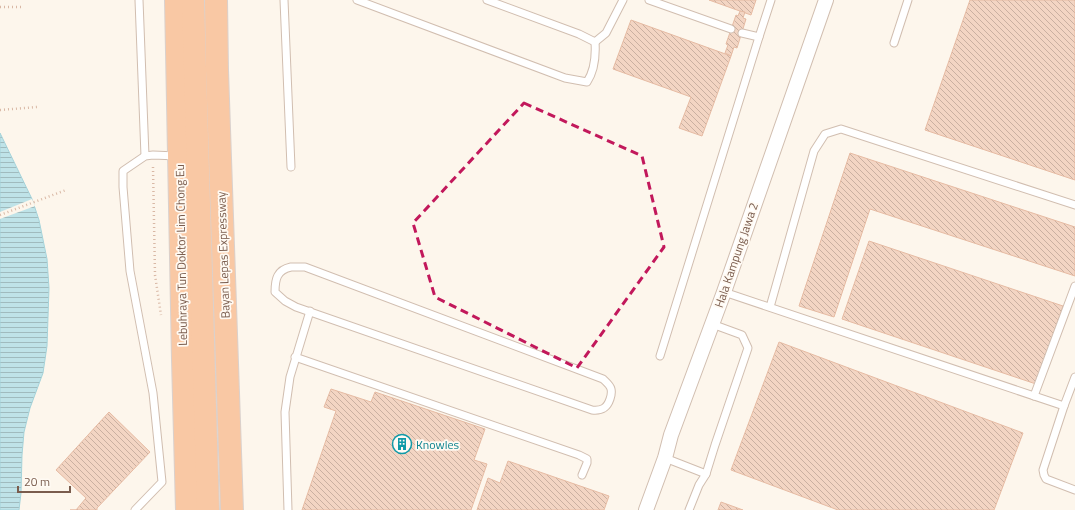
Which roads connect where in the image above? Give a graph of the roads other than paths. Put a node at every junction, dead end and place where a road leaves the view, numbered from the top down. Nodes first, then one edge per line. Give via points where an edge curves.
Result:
1 (139, 0) edge
2 (176, 0) edge
3 (193, 0) edge
4 (216, 0) edge
5 (231, 0) edge
6 (284, 0) edge
7 (357, 0) edge
8 (487, 0) edge
9 (623, 0) edge
10 (648, 0) edge
11 (771, 0) edge
12 (826, 0) edge
13 (908, 0) edge
14 (732, 29) dead end
15 (742, 33) dead end
16 (759, 37) junction
17 (595, 42) junction
18 (894, 43) dead end
19 (145, 156) junction
20 (180, 157) junction
21 (291, 167) dead end
22 (1075, 205) edge
23 (1075, 286) edge
24 (724, 292) junction
25 (770, 307) junction
26 (310, 311) junction
27 (712, 324) junction
28 (660, 356) dead end
29 (295, 357) junction
30 (1075, 377) edge
31 (1034, 396) junction
32 (1064, 406) junction
33 (665, 458) junction
34 (706, 474) junction
35 (582, 475) dead end
36 (1075, 490) edge
37 (135, 510) edge
38 (187, 510) edge
39 (208, 510) edge
40 (232, 510) edge
41 (244, 510) edge
42 (288, 510) edge
43 (646, 510) edge
44 (689, 510) edge

1 - 19 lane
2 - 20 highway, Lebuhraya Tun Doktor Lim Chong Eu
3 - 39 highway, Bayan Lepas Expressway
4 - 40 highway, Bayan Lepas Expressway
5 - 41 highway
6 - 21 lane
7 - 17 lane via 565,78 586,82 595,64
8 - 17 lane
9 - 17 lane via 606,33
10 - 14 lane
11 - 16 lane
12 - 24 street, Hala Kampung Jawa 2
13 - 18 lane
15 - 16 lane
16 - 28 lane
19 - 20 lane
19 - 37 lane via 123,171 123,187 130,271 153,393 162,482
20 - 38 highway, Lebuhraya Tun Doktor Lim Chong Eu
22 - 25 lane via 841,130 825,134 814,150
23 - 31 lane
24 - 25 lane
24 - 27 street, Hala Kampung Jawa 2
25 - 31 lane
26 - 26 lane via 285,302 275,292 278,275 284,268 306,267 603,379 612,389 612,395 607,407 592,410
26 - 29 lane
27 - 33 street, Hala Kampung Jawa 2
27 - 34 lane via 742,335 748,348
29 - 35 lane via 579,455 587,459
29 - 42 lane via 285,412
30 - 32 lane
31 - 32 lane
32 - 36 lane via 1043,470 1046,479
33 - 34 lane
33 - 43 street, Hala Kampung Jawa 2
34 - 44 lane

